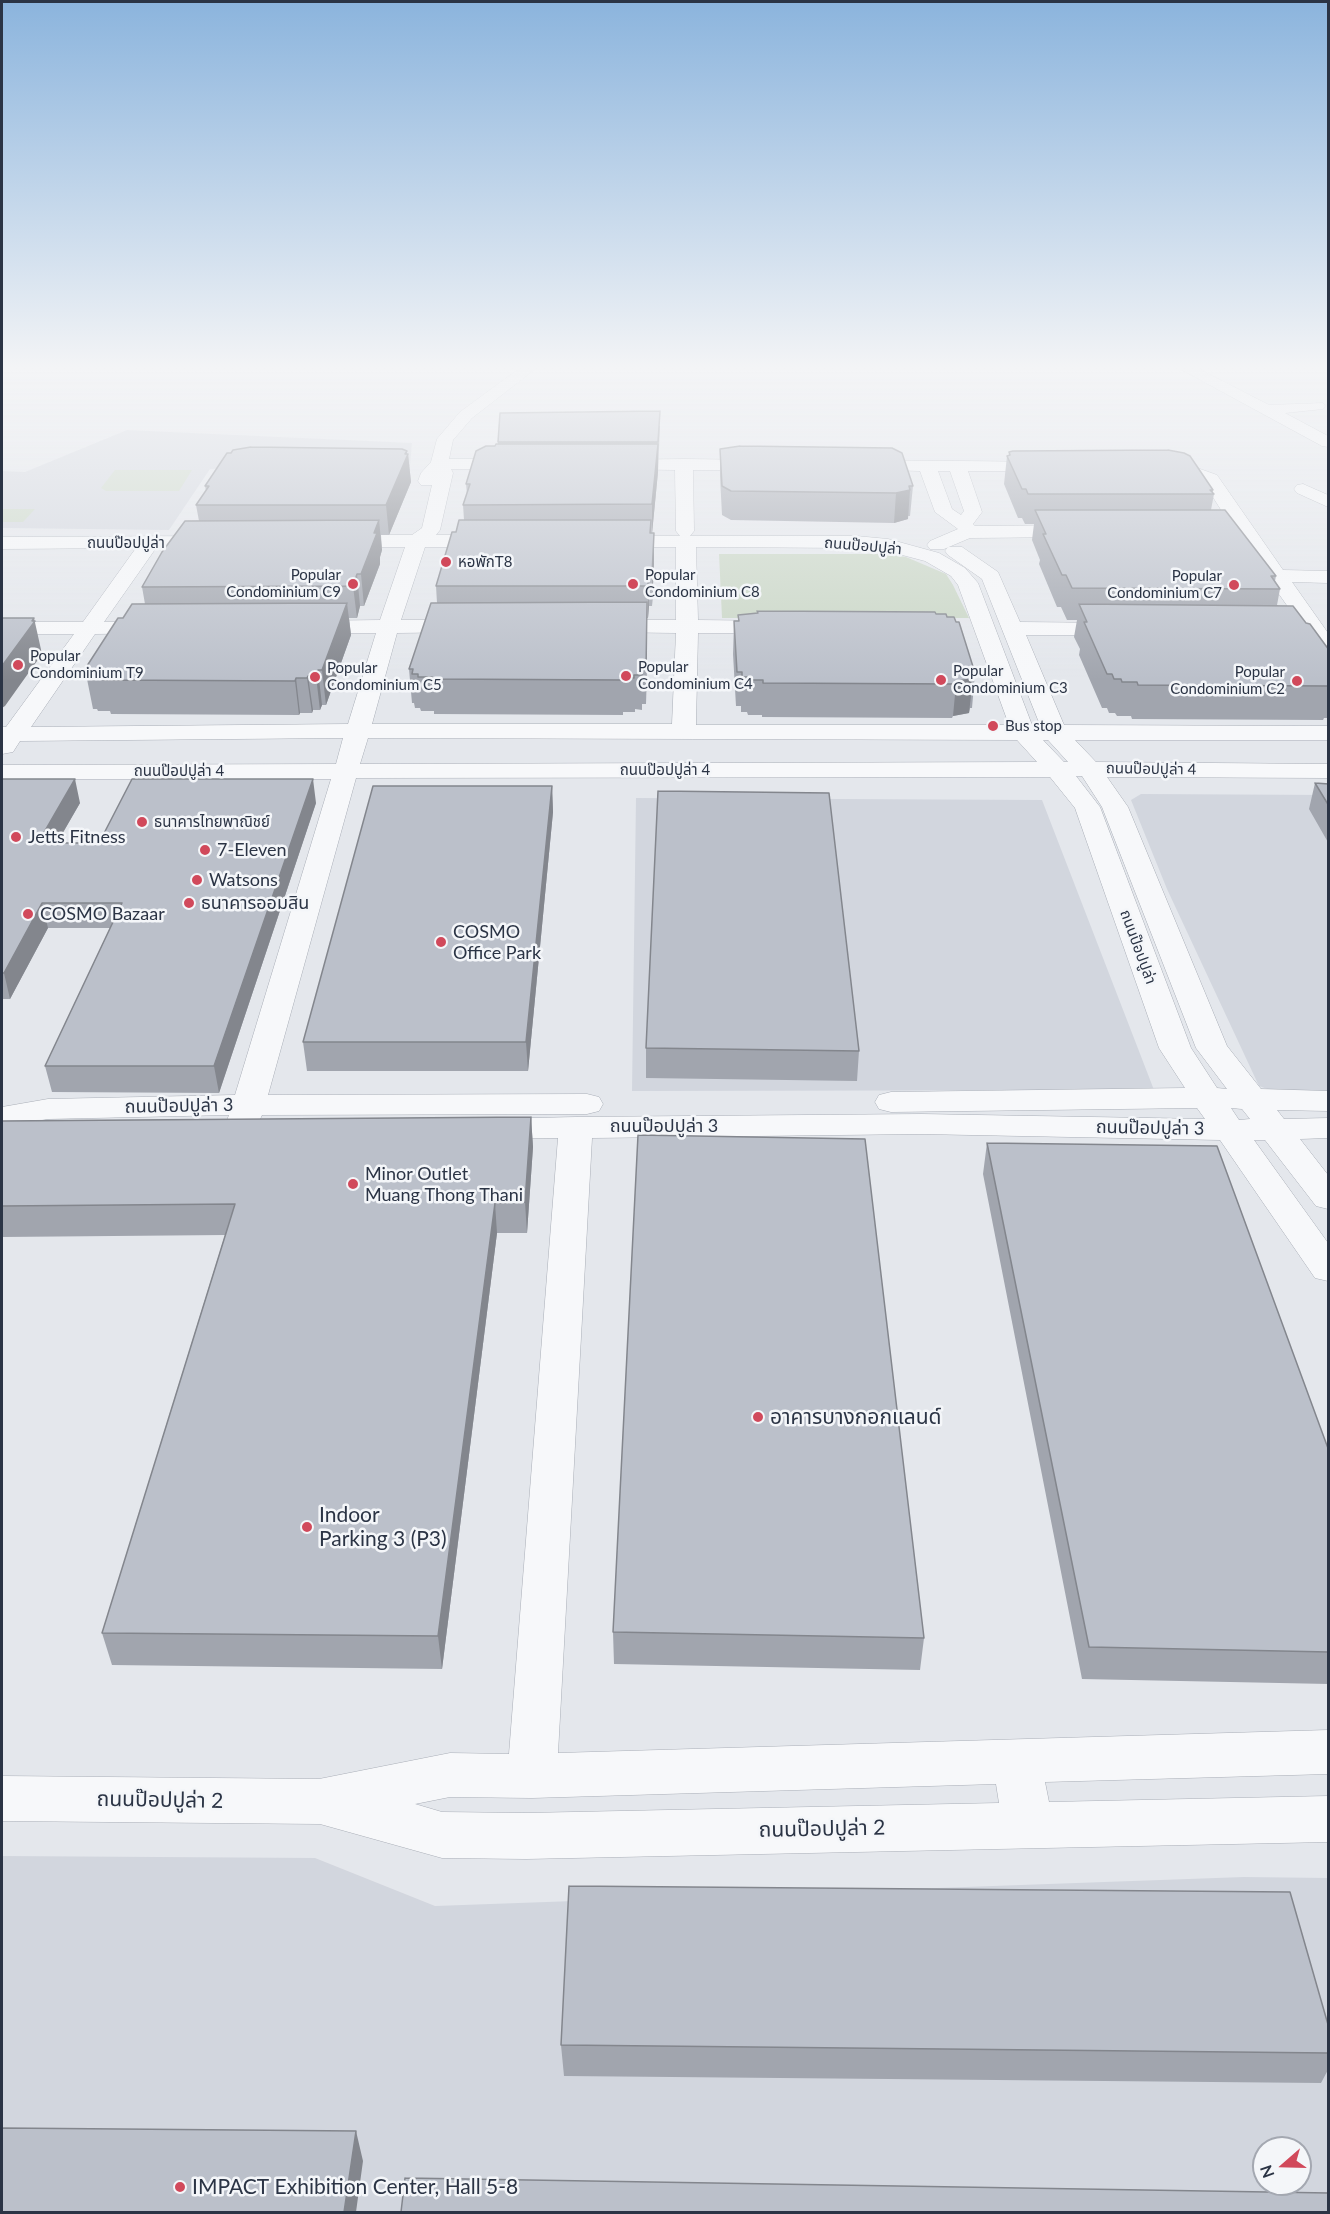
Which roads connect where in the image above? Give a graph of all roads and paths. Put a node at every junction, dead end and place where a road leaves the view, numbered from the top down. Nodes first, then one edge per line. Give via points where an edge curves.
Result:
1 (444, 473) edge
2 (684, 473) edge
3 (930, 473) edge
4 (960, 473) edge
5 (1197, 473) edge
6 (1314, 483) dead end
7 (1329, 502) edge
8 (967, 528) junction
9 (2, 532) edge
10 (421, 534) junction
11 (316, 536) edge
12 (511, 536) edge
13 (593, 536) edge
14 (686, 536) junction
15 (2, 543) edge
16 (150, 543) junction
17 (937, 545) junction
18 (957, 552) junction
19 (1277, 576) junction
20 (1329, 577) edge
21 (484, 626) edge
22 (579, 626) edge
23 (687, 626) junction
24 (281, 627) edge
25 (388, 627) junction
26 (794, 627) edge
27 (2, 628) edge
28 (91, 628) junction
29 (174, 628) edge
30 (961, 628) edge
31 (985, 628) junction
32 (1014, 628) junction
33 (1142, 629) edge
34 (1293, 629) edge
35 (1322, 638) edge
36 (356, 730) junction
37 (684, 731) junction
38 (1023, 732) junction
39 (1055, 733) junction
40 (1329, 733) edge
41 (5, 740) edge
42 (1329, 771) edge
43 (2, 772) edge
44 (1080, 777) junction
45 (344, 778) junction
46 (2, 786) edge
47 (1329, 788) edge
48 (1207, 1098) junction
49 (1252, 1100) junction
50 (1329, 1101) edge
51 (2, 1117) edge
52 (244, 1119) junction
53 (2, 1127) edge
54 (576, 1127) junction
55 (1329, 1128) edge
56 (1275, 1129) junction
57 (1229, 1130) junction
58 (1329, 1198) edge
59 (1329, 1269) edge
60 (1329, 1752) edge
61 (1016, 1761) junction
62 (532, 1776) junction
63 (2, 1799) edge
64 (319, 1802) junction
65 (1329, 1819) edge
66 (1028, 1824) junction

1 - 10 street
2 - 14 street
3 - 8 street via 944,512
4 - 8 street via 973,512
5 - 19 street via 1208,477 1236,537
6 - 7 street
8 - 17 street
8 - 18 street via 1095,535 988,538 967,543
9 - 16 street, ถนนป๊อปปูล่า via 228,537
10 - 11 street
10 - 12 street
10 - 25 street
13 - 14 street, ถนนป๊อปปูล่า
14 - 17 street, ถนนป๊อปปูล่า via 884,533
14 - 23 street
14 - 31 street, ถนนป๊อปปูล่า via 856,542 919,553 950,567 968,583
15 - 16 street, ถนนป๊อปปูล่า
16 - 28 street
17 - 18 street, ถนนป๊อปปูล่า
18 - 32 street, ถนนป๊อปปูล่า via 990,576
19 - 20 street
19 - 35 street
21 - 25 street
22 - 23 street
23 - 26 street
23 - 37 street
24 - 25 street
25 - 36 street
27 - 28 street
28 - 29 street
28 - 41 street
30 - 31 street
31 - 38 street, ถนนป๊อปปูล่า
32 - 33 street
32 - 39 street, ถนนป๊อปปูล่า
34 - 35 street
36 - 37 street
36 - 41 street
36 - 45 street
37 - 38 street
38 - 39 street
38 - 44 street, ถนนป๊อปปูล่า
39 - 40 street
39 - 44 street, ถนนป๊อปปูล่า
42 - 44 street, ถนนป๊อปปูล่า 4
43 - 45 street, ถนนป๊อปปูล่า 4
44 - 45 street, ถนนป๊อปปูล่า 4
44 - 47 street, ถนนป๊อปปูล่า 4
44 - 48 street, ถนนป๊อปปูล่า via 1087,807 1175,1048
44 - 49 street, ถนนป๊อปปูล่า via 1115,807 1212,1048
45 - 46 street, ถนนป๊อปปูล่า 4
45 - 52 street
48 - 49 street, ถนนป๊อปปูล่า 3
48 - 52 street, ถนนป๊อปปูล่า 3 via 561,1105
48 - 57 street, ถนนป๊อปปูล่า
49 - 50 street, ถนนป๊อปปูล่า 3
49 - 56 street, ถนนป๊อปปูล่า
51 - 52 street, ถนนป๊อปปูล่า 3 via 48,1110
52 - 53 street, ถนนป๊อปปูล่า 3 via 33,1136
52 - 54 street, ถนนป๊อปปูล่า 3
54 - 57 street, ถนนป๊อปปูล่า 3 via 921,1125
54 - 62 street
55 - 56 street, ถนนป๊อปปูล่า 3
56 - 57 street, ถนนป๊อปปูล่า 3
56 - 58 street, ถนนป๊อปปูล่า
57 - 59 street, ถนนป๊อปปูล่า
60 - 61 street, ถนนป๊อปปูล่า 2
61 - 62 street, ถนนป๊อปปูล่า 2
61 - 66 street
62 - 64 street, ถนนป๊อปปูล่า 2 via 450,1774
63 - 64 street, ถนนป๊อปปูล่า 2
64 - 66 street, ถนนป๊อปปูล่า 2 via 442,1835
65 - 66 street, ถนนป๊อปปูล่า 2

